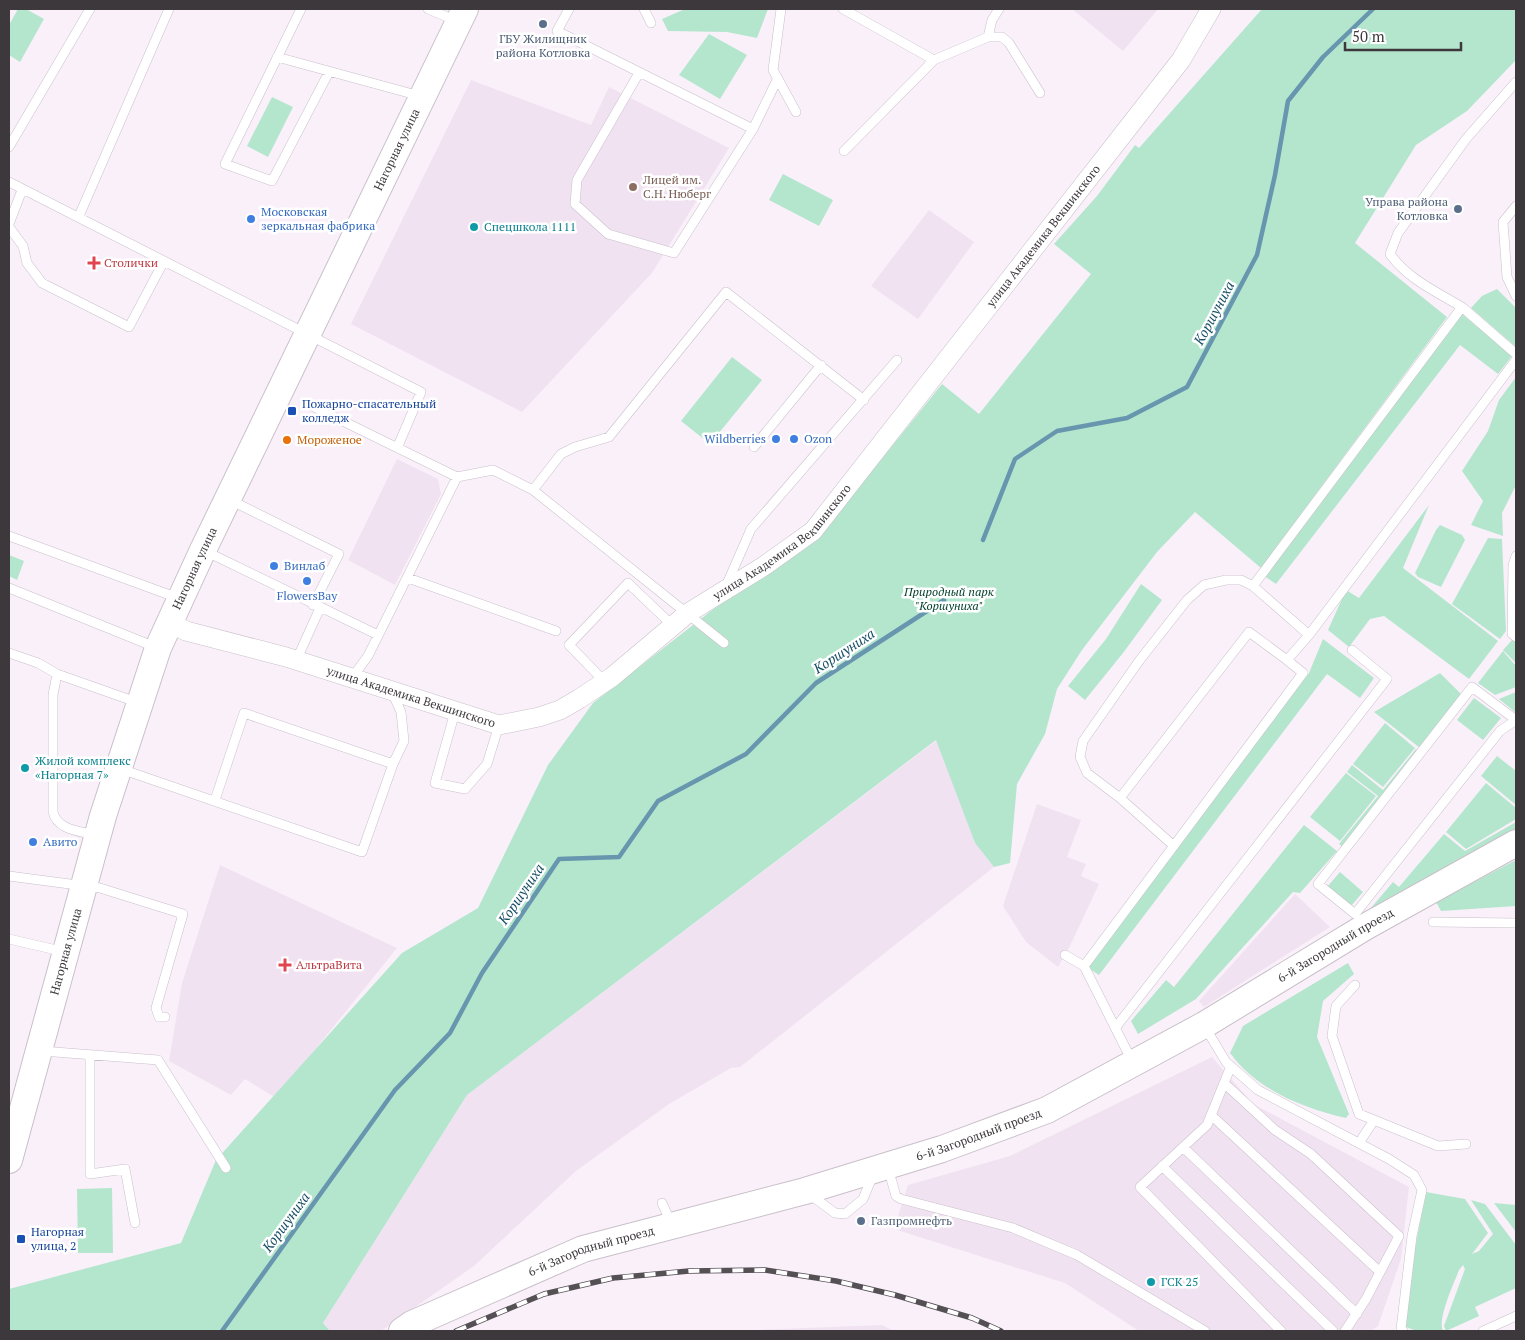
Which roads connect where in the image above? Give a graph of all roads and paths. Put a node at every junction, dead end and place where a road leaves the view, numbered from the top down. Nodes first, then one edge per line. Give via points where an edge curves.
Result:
1 (90, 9) edge
2 (169, 9) edge
3 (301, 9) edge
4 (428, 9) edge
5 (569, 9) edge
6 (644, 9) edge
7 (781, 9) edge
8 (843, 9) edge
9 (999, 9) edge
10 (1211, 9) edge
11 (462, 15) edge
12 (651, 23) dead end
13 (988, 37) junction
14 (277, 57) junction
15 (934, 60) junction
16 (329, 72) junction
17 (639, 73) junction
18 (777, 80) junction
19 (1516, 82) edge
20 (1040, 93) dead end
21 (424, 97) junction
22 (796, 112) dead end
23 (753, 129) junction
24 (9, 146) edge
25 (844, 151) dead end
26 (9, 182) edge
27 (22, 190) junction
28 (1516, 206) edge
29 (11, 212) edge
30 (79, 216) junction
31 (9, 225) edge
32 (164, 261) junction
33 (1516, 296) edge
34 (1462, 306) junction
35 (308, 334) junction
36 (1516, 354) edge
37 (897, 360) dead end
38 (1516, 360) edge
39 (821, 365) junction
40 (864, 400) junction
41 (312, 406) dead end
42 (398, 446) junction
43 (754, 447) dead end
44 (458, 477) junction
45 (533, 490) junction
46 (228, 499) junction
47 (9, 536) edge
48 (203, 550) junction
49 (1516, 556) edge
50 (408, 578) junction
51 (1253, 586) junction
52 (9, 588) edge
53 (725, 588) junction
54 (317, 606) junction
55 (174, 610) junction
56 (688, 613) junction
57 (673, 626) junction
58 (556, 632) dead end
59 (378, 635) junction
60 (1308, 635) junction
61 (1516, 638) edge
62 (724, 644) dead end
63 (158, 648) junction
64 (1352, 650) dead end
65 (9, 653) edge
66 (1287, 660) junction
67 (296, 661) junction
68 (57, 674) junction
69 (351, 679) junction
70 (606, 682) junction
71 (392, 692) junction
72 (140, 703) junction
73 (456, 712) junction
74 (1516, 720) edge
75 (499, 725) junction
76 (394, 764) junction
77 (118, 768) junction
78 (1120, 798) junction
79 (216, 800) junction
80 (98, 836) junction
81 (1516, 843) edge
82 (1174, 846) junction
83 (9, 876) edge
84 (85, 884) junction
85 (1360, 921) junction
86 (1433, 922) dead end
87 (1516, 923) edge
88 (9, 939) edge
89 (67, 953) junction
90 (1065, 955) dead end
91 (1084, 966) junction
92 (1355, 985) dead end
93 (165, 1017) dead end
94 (1204, 1025) junction
95 (1116, 1027) junction
96 (40, 1051) junction
97 (90, 1055) junction
98 (1133, 1065) junction
99 (1230, 1066) junction
100 (1224, 1083) junction
101 (1211, 1115) junction
102 (1374, 1120) junction
103 (1359, 1143) junction
104 (1466, 1144) dead end
105 (1183, 1147) junction
106 (9, 1160) edge
107 (1162, 1166) junction
108 (881, 1167) junction
109 (226, 1168) dead end
110 (805, 1190) junction
111 (135, 1222) dead end
112 (1380, 1272) junction
113 (1357, 1314) junction
114 (1516, 1316) edge
115 (402, 1331) edge
116 (1205, 1331) edge
117 (1281, 1331) edge
118 (1333, 1331) edge
119 (1345, 1331) edge
120 (1403, 1331) edge
121 (1484, 1331) edge

1 - 24 lane
2 - 30 lane
3 - 14 lane
4 - 11 lane
5 - 17 lane via 557,31
6 - 12 lane
7 - 18 lane via 772,70
8 - 15 lane
9 - 13 lane
10 - 53 street, улица Академика Векшинского via 1175,68 813,531 764,566
11 - 21 street, Нагорная улица
13 - 15 lane
13 - 20 lane via 1002,37 1009,44
14 - 16 lane
14 - 16 lane via 225,164 272,181
15 - 25 lane
16 - 21 lane
17 - 23 lane
17 - 23 lane via 577,180 575,204 608,234 674,253
18 - 22 lane
18 - 23 lane
19 - 34 lane via 1460,147 1398,233 1390,254 1401,269 1420,283
21 - 35 street, Нагорная улица
26 - 27 lane
27 - 29 lane
27 - 30 lane
28 - 33 lane via 1503,222 1507,277
29 - 31 lane
30 - 32 lane
31 - 32 lane via 23,246 27,263 42,283 129,327
32 - 35 lane
34 - 36 lane
34 - 51 lane
35 - 42 lane via 420,392
35 - 46 street, Нагорная улица
37 - 40 lane
38 - 60 lane
39 - 40 lane
39 - 43 lane
39 - 45 lane via 726,292 610,437 561,454
40 - 53 lane via 751,529
41 - 42 lane
42 - 44 lane
44 - 45 lane via 493,470
44 - 50 lane
45 - 56 lane
46 - 48 street, Нагорная улица
46 - 54 lane via 339,554
47 - 55 lane
48 - 54 lane
48 - 55 street, Нагорная улица
49 - 61 lane via 1513,565 1512,634
50 - 58 lane
50 - 59 lane
51 - 60 lane
51 - 78 lane via 1241,580 1217,582 1204,585 1187,600 1083,741 1080,757 1087,773
52 - 63 lane
53 - 56 street, улица Академика Векшинского
54 - 59 lane
54 - 67 lane
55 - 63 street, Нагорная улица
55 - 67 street, улица Академика Векшинского via 186,631
56 - 57 street, улица Академика Векшинского
56 - 62 lane
57 - 70 street, улица Академика Векшинского
57 - 70 lane via 628,583 568,645
59 - 69 lane
60 - 66 lane
63 - 72 street, Нагорная улица
64 - 95 lane via 1387,678
65 - 68 lane via 38,662
66 - 78 lane via 1249,632
66 - 82 lane via 1303,673
67 - 69 street, улица Академика Векшинского
68 - 72 lane
68 - 80 lane via 53,695 54,817 63,826
69 - 71 street, улица Академика Векшинского
70 - 75 street, улица Академика Векшинского via 560,710
71 - 73 street, улица Академика Векшинского
71 - 76 lane via 401,712 404,741
72 - 77 street, Нагорная улица
73 - 75 street, улица Академика Векшинского
73 - 75 lane via 436,783 466,789 487,764
74 - 85 lane via 1500,731
74 - 85 lane via 1472,688 1318,884
76 - 79 lane via 362,852
76 - 79 lane via 244,713
77 - 79 lane
77 - 80 street, Нагорная улица
78 - 82 lane
80 - 84 street, Нагорная улица
81 - 85 street, 6-й Загородный проезд
82 - 91 lane
83 - 84 lane
84 - 89 street, Нагорная улица
84 - 93 lane via 183,914 156,1008 159,1017
85 - 94 street, 6-й Загородный проезд
86 - 87 lane
88 - 89 lane
89 - 96 street, Нагорная улица
90 - 91 lane
91 - 95 lane
92 - 102 lane via 1336,1006 1332,1036 1359,1114
94 - 98 street, 6-й Загородный проезд
94 - 99 lane
95 - 98 lane
96 - 97 lane
96 - 106 street, Нагорная улица
97 - 109 lane via 158,1060
97 - 111 lane via 90,1174 125,1170
98 - 108 street, 6-й Загородный проезд via 1047,1110 942,1149
99 - 100 lane
99 - 103 lane via 1258,1090
100 - 101 lane
100 - 112 lane via 1275,1130 1311,1154 1399,1236
101 - 105 lane via 1208,1125
101 - 112 lane
102 - 103 lane
102 - 104 lane via 1438,1146
103 - 120 lane via 1414,1175 1422,1190 1412,1236
105 - 107 lane
105 - 113 lane
107 - 117 lane via 1140,1186
107 - 118 lane
108 - 110 street, 6-й Загородный проезд
108 - 110 lane via 864,1199 845,1214 835,1213
108 - 116 lane via 896,1196 901,1199 1014,1228 1077,1255
110 - 115 street, 6-й Загородный проезд via 667,1214
112 - 113 lane
113 - 119 lane
114 - 121 lane

